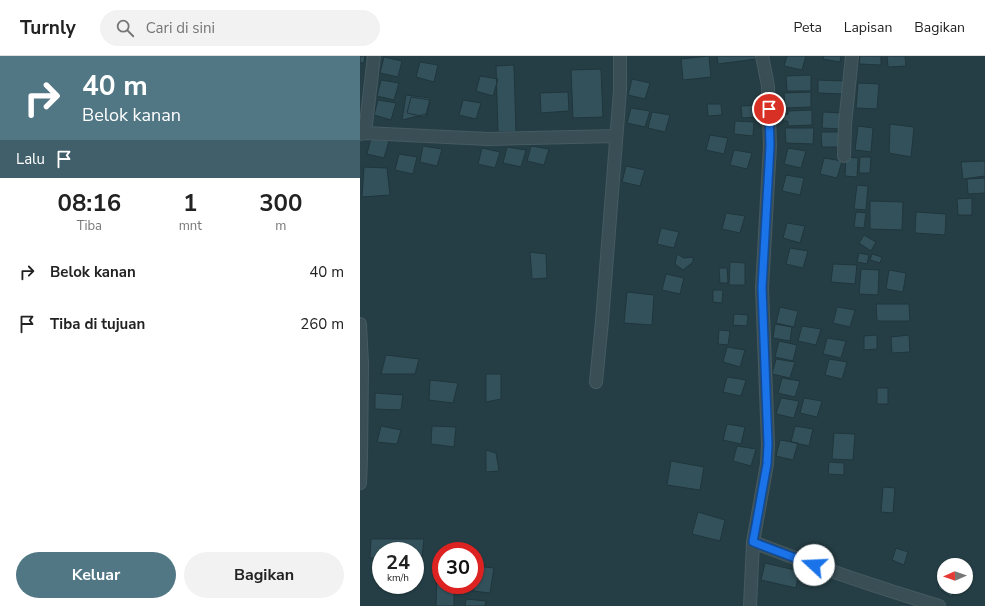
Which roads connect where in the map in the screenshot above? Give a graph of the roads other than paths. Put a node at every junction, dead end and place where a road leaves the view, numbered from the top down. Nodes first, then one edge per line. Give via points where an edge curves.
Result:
1 (374, 56) edge
2 (620, 56) edge
3 (762, 56) edge
4 (852, 56) edge
5 (362, 133) edge
6 (616, 136) junction
7 (844, 156) dead end
8 (360, 324) edge
9 (596, 382) dead end
10 (360, 483) edge
11 (753, 542) junction
12 (750, 606) edge
13 (939, 606) edge

1 - 5 street
2 - 6 street
3 - 11 street via 768,86 770,146 762,288 768,444 767,464
4 - 7 street
5 - 6 street via 488,139
6 - 9 street
8 - 10 street
11 - 12 street
11 - 13 street

